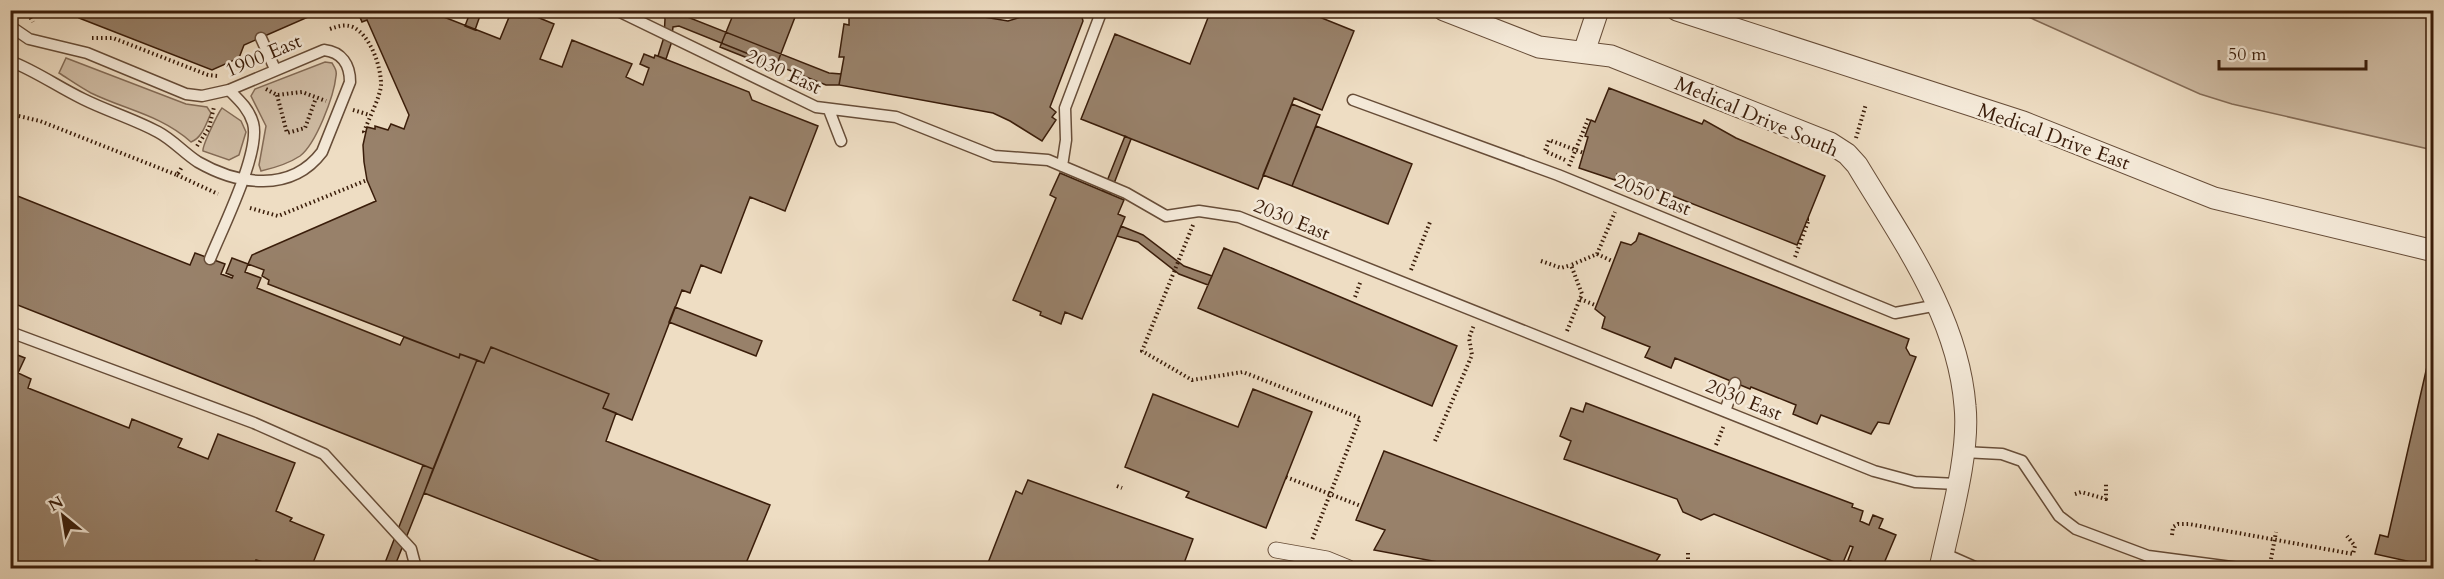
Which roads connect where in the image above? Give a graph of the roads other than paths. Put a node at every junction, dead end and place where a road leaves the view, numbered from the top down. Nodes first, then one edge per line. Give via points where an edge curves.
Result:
1 (616, 10) edge
2 (1102, 10) edge
3 (1444, 10) edge
4 (1598, 10) edge
5 (1677, 10) edge
6 (10, 26) edge
7 (261, 38) dead end
8 (1584, 52) junction
9 (10, 61) edge
10 (275, 69) junction
11 (229, 90) junction
12 (1353, 100) dead end
13 (829, 110) junction
14 (841, 141) dead end
15 (1062, 166) junction
16 (242, 179) junction
17 (2433, 251) edge
18 (210, 259) dead end
19 (1938, 305) junction
20 (10, 332) edge
21 (1735, 384) dead end
22 (1727, 412) junction
23 (1963, 452) junction
24 (1957, 484) junction
25 (1276, 550) dead end
26 (1941, 561) edge
27 (416, 568) edge
28 (1349, 568) edge
29 (1977, 568) edge
30 (2239, 568) edge

1 - 13 lane, 2030 East
2 - 15 lane via 1065,108
3 - 8 street via 1539,47
4 - 8 street
5 - 17 street, Medical Drive East via 2023,122 2214,198
6 - 11 lane, 1900 East via 29,39 87,52 186,94 202,96
7 - 10 lane
8 - 19 street, Medical Drive South via 1611,56 1830,143 1847,154 1863,174
9 - 16 lane, 1900 East via 82,99 156,131 198,162
10 - 11 lane, 1900 East
10 - 16 lane, 1900 East via 313,53 332,51 346,64 350,82 315,161 271,182
11 - 16 lane via 253,125 252,151
12 - 19 lane, 2050 East via 1558,175 1895,313
13 - 14 lane
13 - 15 lane, 2030 East via 896,117 994,156 1048,160
15 - 22 lane, 2030 East via 1126,193 1166,216 1199,211 1239,217
16 - 18 lane
19 - 23 street, Medical Drive South via 1959,364 1966,406
20 - 27 lane via 254,423 324,454 411,549
21 - 22 lane
22 - 24 lane, 2030 East via 1874,471 1915,482
23 - 24 street, Medical Drive South
23 - 30 lane via 2002,454 2022,461 2059,516 2076,529 2148,556
24 - 26 street, Medical Drive South
25 - 28 street via 1306,554
26 - 29 lane

